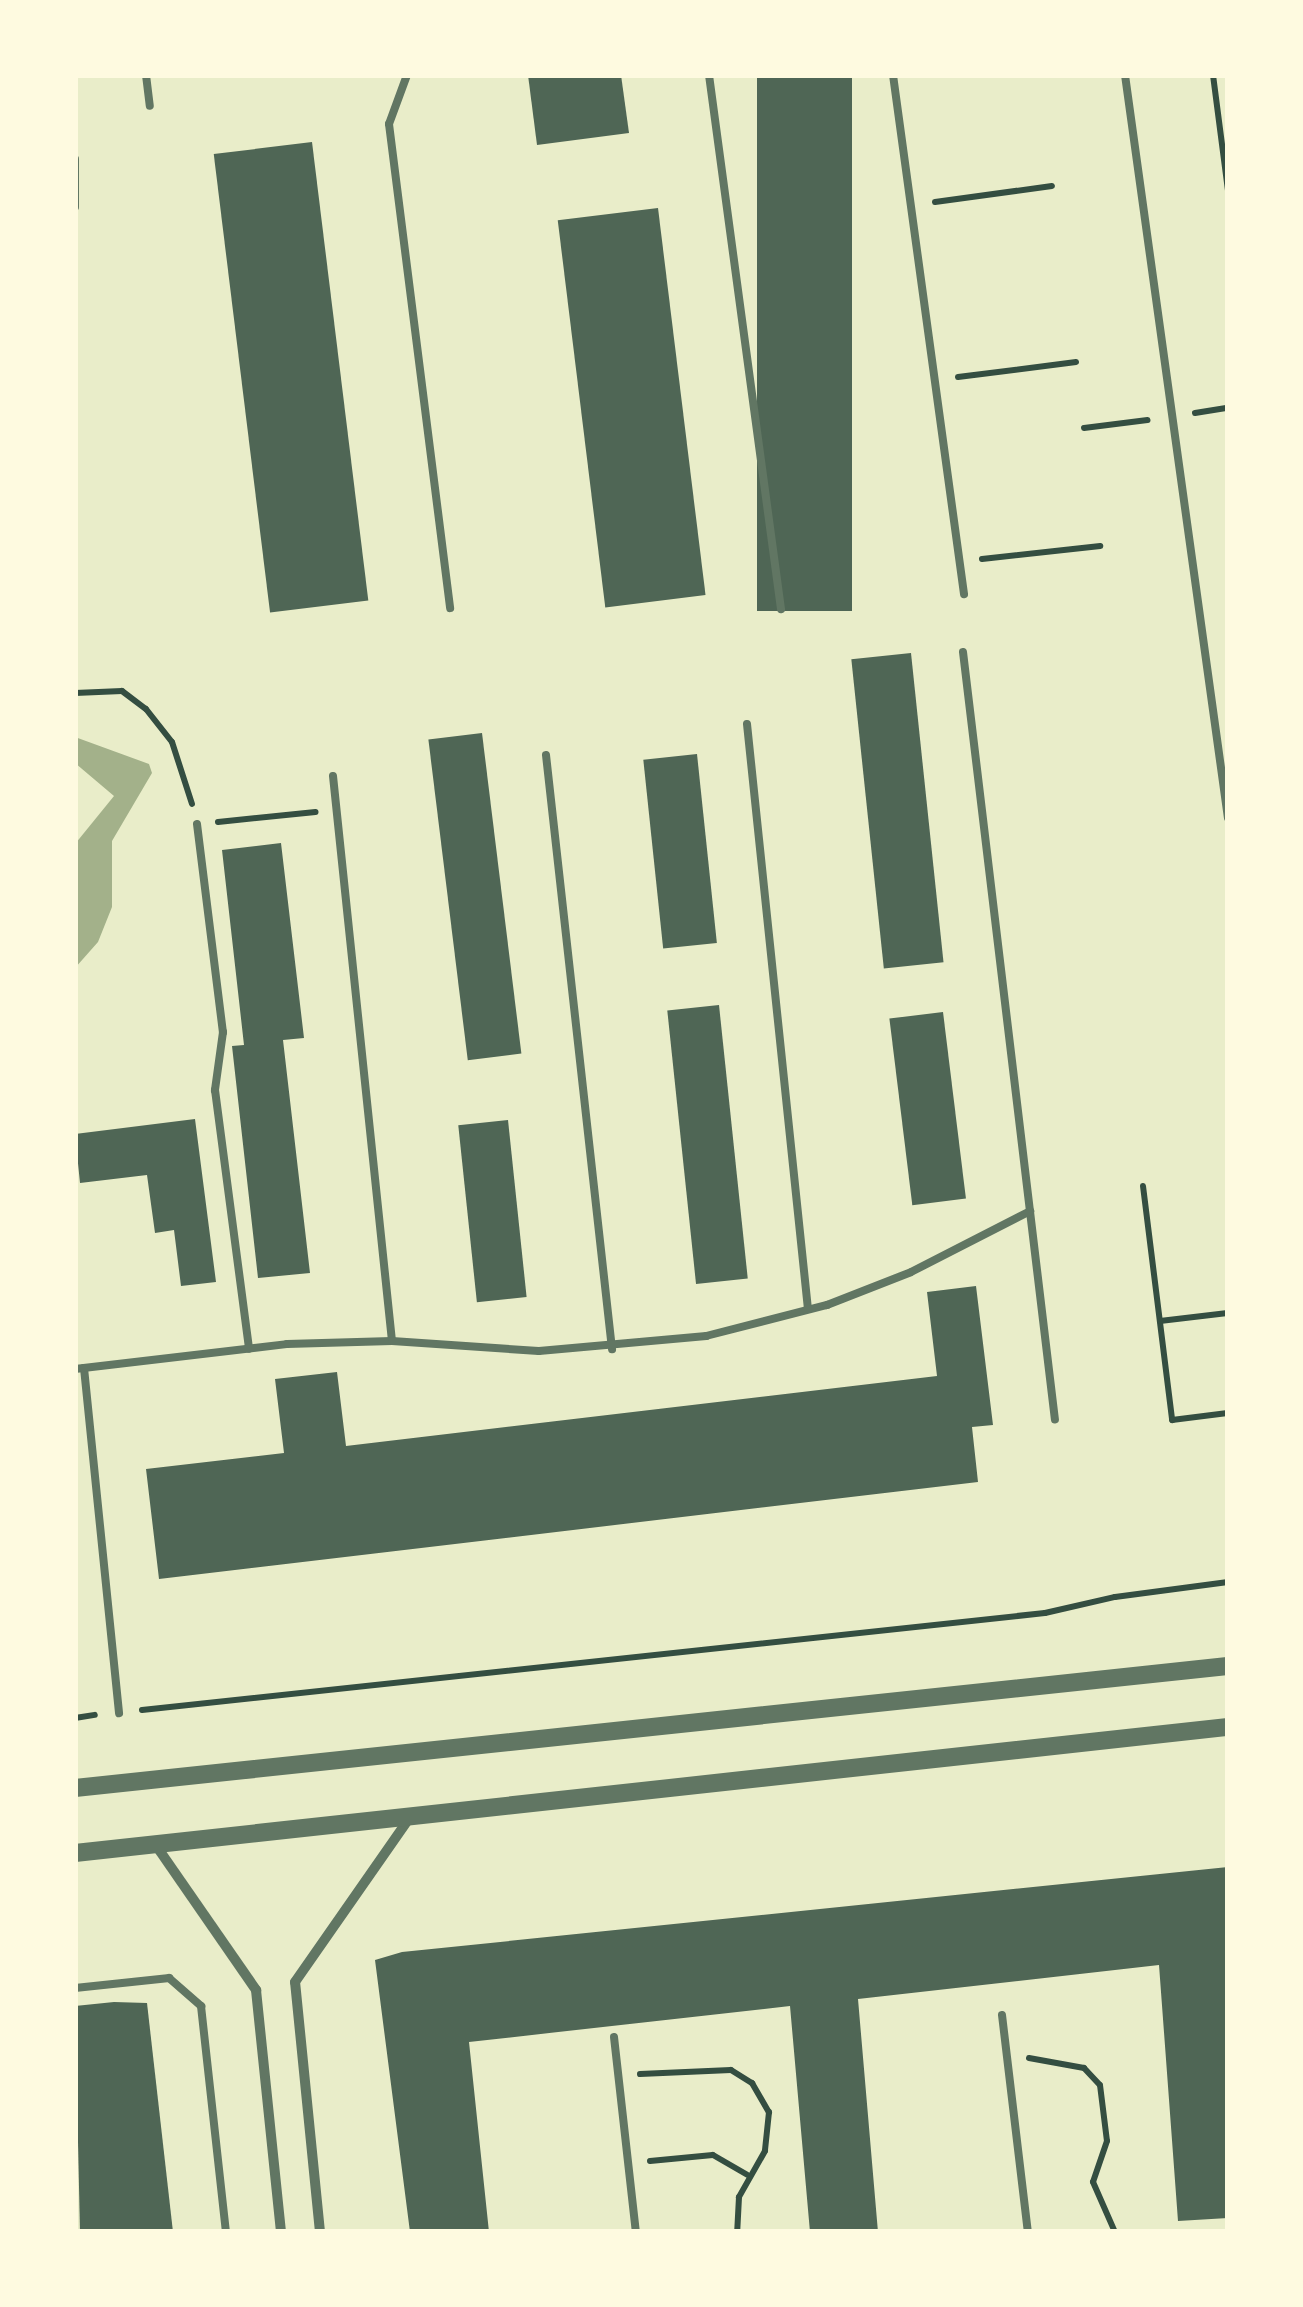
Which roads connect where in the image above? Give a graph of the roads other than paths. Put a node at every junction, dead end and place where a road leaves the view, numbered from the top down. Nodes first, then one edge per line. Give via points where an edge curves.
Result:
1 (146, 75) edge
2 (408, 75) edge
3 (709, 75) edge
4 (893, 75) edge
5 (1125, 75) edge
6 (150, 106) dead end
7 (75, 160) edge
8 (75, 207) edge
9 (964, 594) dead end
10 (450, 608) dead end
11 (781, 609) dead end
12 (963, 652) dead end
13 (747, 724) dead end
14 (546, 755) dead end
15 (333, 776) dead end
16 (1228, 818) edge
17 (196, 824) road end
18 (1030, 1211) junction
19 (808, 1309) junction
20 (392, 1341) junction
21 (249, 1349) junction
22 (612, 1349) junction
23 (79, 1369) edge
24 (1055, 1420) dead end
25 (1228, 1666) edge
26 (119, 1713) road end
27 (1228, 1727) edge
28 (75, 1788) edge
29 (411, 1816) junction
30 (154, 1843) junction
31 (75, 1853) edge
32 (75, 1988) edge
33 (1002, 2015) dead end
34 (614, 2037) dead end
35 (226, 2232) edge
36 (281, 2232) edge
37 (320, 2232) edge
38 (636, 2232) edge
39 (1028, 2232) edge

1 - 6 lane
2 - 10 lane via 389,124
3 - 11 lane
4 - 9 lane
5 - 16 lane
7 - 8 lane
12 - 18 lane
13 - 19 lane
14 - 22 lane
15 - 20 lane
17 - 21 lane via 223,1032 215,1090
18 - 19 lane via 911,1272
18 - 24 lane
19 - 22 lane via 706,1336
20 - 21 lane
20 - 22 lane
21 - 23 lane
23 - 26 lane
25 - 28 street
27 - 29 street
29 - 30 street
29 - 37 street via 295,1982
30 - 31 street
30 - 36 street via 256,1990
32 - 35 lane via 169,1978 201,2006
33 - 39 lane
34 - 38 lane

